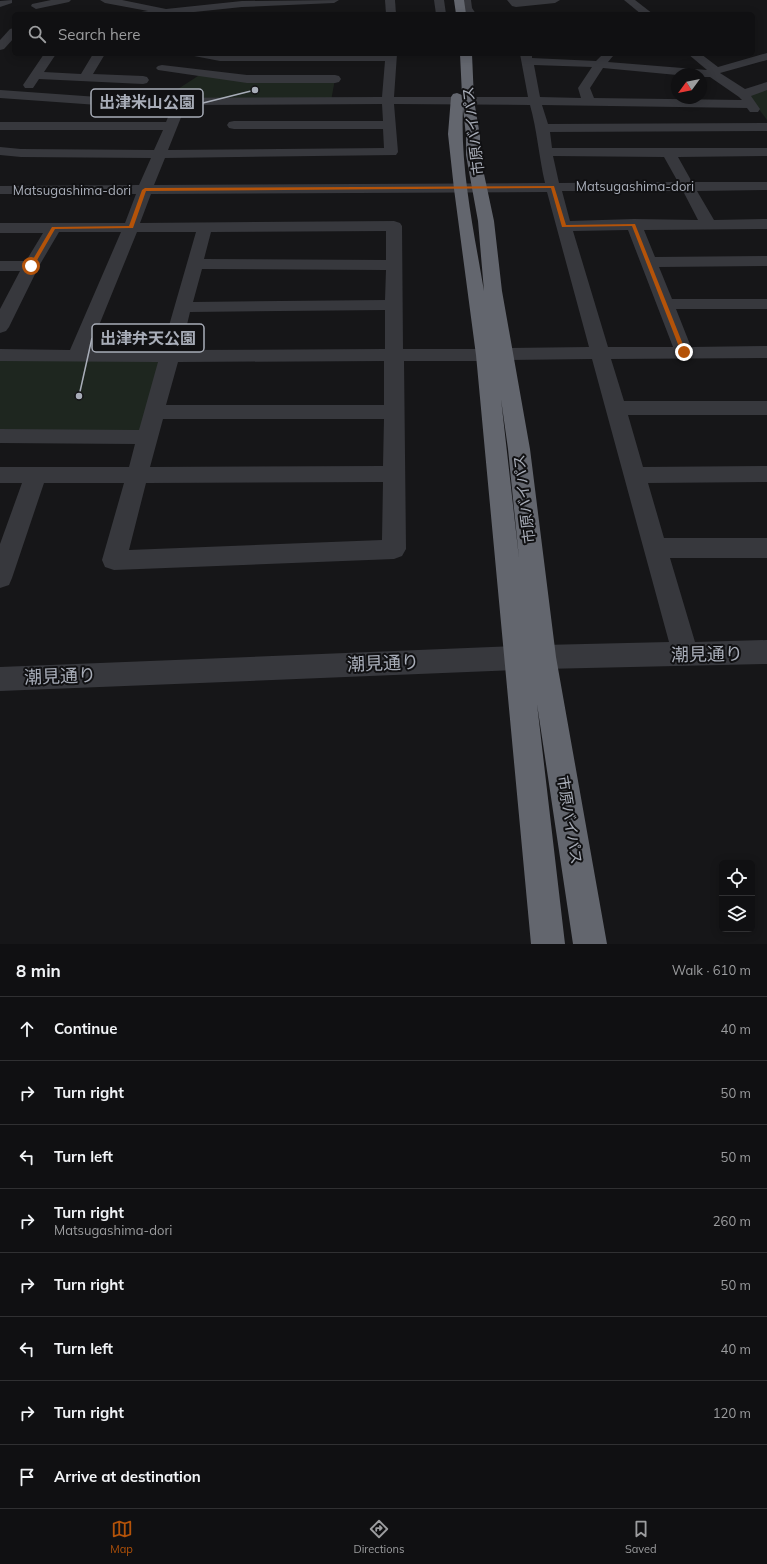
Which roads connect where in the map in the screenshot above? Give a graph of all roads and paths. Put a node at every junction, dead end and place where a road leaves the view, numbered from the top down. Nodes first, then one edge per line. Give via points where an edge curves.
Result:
1 (6, 0) edge
2 (66, 0) edge
3 (105, 0) edge
4 (390, 0) edge
5 (438, 0) edge
6 (451, 0) edge
7 (459, 0) edge
8 (466, 0) edge
9 (512, 0) edge
10 (629, 0) edge
11 (329, 1) edge
12 (246, 2) edge
13 (38, 3) edge
14 (0, 4) edge
15 (552, 4) edge
16 (171, 11) junction
17 (212, 11) edge
18 (30, 12) edge
19 (162, 12) edge
20 (262, 12) edge
21 (275, 12) edge
22 (391, 12) edge
23 (441, 12) edge
24 (452, 12) edge
25 (461, 12) edge
26 (470, 12) edge
27 (645, 12) edge
28 (12, 29) edge
29 (0, 30) edge
30 (12, 32) edge
31 (0, 47) edge
32 (49, 56) edge
33 (99, 56) edge
34 (209, 56) edge
35 (263, 56) edge
36 (391, 56) edge
37 (455, 56) edge
38 (466, 56) edge
39 (607, 56) edge
40 (696, 56) edge
41 (767, 56) edge
42 (527, 57) edge
43 (178, 58) dead end
44 (341, 58) junction
45 (568, 58) edge
46 (752, 60) junction
47 (600, 65) junction
48 (767, 66) edge
49 (162, 68) junction
50 (714, 72) junction
51 (36, 74) junction
52 (560, 74) dead end
53 (85, 77) junction
54 (102, 78) junction
55 (335, 79) junction
56 (143, 80) junction
57 (767, 86) edge
58 (84, 90) dead end
59 (0, 94) edge
60 (21, 95) junction
61 (747, 99) junction
62 (181, 101) junction
63 (240, 101) junction
64 (331, 101) junction
65 (388, 101) junction
66 (462, 101) junction
67 (112, 102) junction
68 (535, 102) junction
69 (589, 102) junction
70 (0, 125) edge
71 (234, 125) junction
72 (267, 125) junction
73 (389, 125) junction
74 (172, 126) junction
75 (767, 127) edge
76 (543, 128) junction
77 (0, 151) edge
78 (262, 152) junction
79 (545, 152) junction
80 (767, 152) edge
81 (225, 153) junction
82 (669, 153) junction
83 (160, 154) junction
84 (687, 186) junction
85 (767, 186) edge
86 (553, 187) junction
87 (470, 188) junction
88 (0, 190) edge
89 (145, 190) junction
90 (634, 224) junction
91 (767, 224) edge
92 (709, 225) junction
93 (205, 226) junction
94 (564, 226) junction
95 (131, 227) junction
96 (0, 228) edge
97 (54, 228) junction
98 (767, 261) edge
99 (648, 262) junction
100 (195, 264) junction
101 (394, 265) junction
102 (0, 266) edge
103 (31, 266) junction
104 (665, 304) junction
105 (767, 304) edge
106 (394, 305) junction
107 (183, 307) junction
108 (5, 308) edge
109 (0, 327) edge
110 (600, 352) junction
111 (684, 352) junction
112 (767, 352) edge
113 (394, 354) junction
114 (494, 354) junction
115 (0, 355) edge
116 (76, 356) junction
117 (170, 356) junction
118 (615, 408) junction
119 (767, 408) edge
120 (154, 412) junction
121 (394, 412) junction
122 (0, 436) edge
123 (148, 437) junction
124 (394, 474) junction
125 (767, 474) edge
126 (0, 475) edge
127 (36, 475) junction
128 (137, 475) junction
129 (634, 475) junction
130 (655, 548) junction
131 (767, 548) edge
132 (3, 565) edge
133 (767, 652) edge
134 (685, 654) junction
135 (531, 657) junction
136 (0, 678) edge
137 (548, 944) edge
138 (590, 944) edge

1 - 14 street via 8,1
2 - 13 street
3 - 16 street
4 - 22 street
5 - 23 street
6 - 24 highway
7 - 25 highway
8 - 26 street
9 - 15 street via 516,4
10 - 27 street
11 - 21 street via 301,10
12 - 17 street
12 - 20 street via 260,3
13 - 18 street
16 - 17 street
16 - 19 street
28 - 29 street
30 - 31 street
32 - 51 street
33 - 53 street
34 - 35 street
35 - 44 street
36 - 44 street
36 - 65 street
37 - 66 highway, 市原バイパス
38 - 66 highway, 市原バイパス
39 - 47 street
40 - 50 street
41 - 46 street
42 - 45 street
42 - 68 street
43 - 49 street
44 - 55 street
45 - 47 street
45 - 52 street
46 - 48 street
46 - 50 street
47 - 50 street
47 - 69 street via 584,88
49 - 55 street via 247,79
49 - 56 street
50 - 61 street
51 - 53 street
51 - 60 street
53 - 54 street
54 - 56 street
54 - 58 street
55 - 64 street
56 - 67 street
57 - 61 street
59 - 60 street
60 - 67 street
60 - 70 street
61 - 69 street
61 - 75 street
62 - 63 street
62 - 67 street
62 - 74 street
63 - 64 street
63 - 71 street
64 - 65 street
65 - 66 street
65 - 73 street
66 - 68 street
66 - 87 highway, 市原バイパス via 473,136
68 - 69 street
68 - 76 street
70 - 74 street
71 - 72 street
71 - 81 street
72 - 73 street
72 - 78 street
73 - 78 street via 391,152
74 - 83 street
75 - 76 street
76 - 79 street
77 - 83 street
78 - 81 street
79 - 82 street
79 - 86 street
80 - 82 street
81 - 83 street
82 - 84 street
83 - 89 street
84 - 85 street, Matsugashima-dori
84 - 86 street, Matsugashima-dori
84 - 92 street
86 - 87 street, Matsugashima-dori
86 - 94 street
87 - 89 street, Matsugashima-dori
87 - 114 highway, 市原バイパス via 486,220 493,291
88 - 89 street, Matsugashima-dori
89 - 95 street
90 - 92 street
90 - 94 street
90 - 99 street
91 - 92 street
93 - 95 street
93 - 100 street
93 - 101 street via 394,226
94 - 110 street
95 - 97 street
95 - 116 street
96 - 97 street
97 - 103 street
98 - 99 street
99 - 104 street
100 - 101 street
100 - 107 street
101 - 106 street
102 - 103 street
103 - 108 street
104 - 105 street
104 - 111 street
106 - 107 street
106 - 113 street
107 - 117 street
108 - 109 street
110 - 111 street
110 - 114 street
110 - 118 street
111 - 112 street
113 - 114 street
113 - 117 street
113 - 121 street
114 - 135 highway, 市原バイパス via 519,449
115 - 116 street
116 - 117 street
117 - 120 street
118 - 119 street
118 - 129 street
120 - 121 street
120 - 123 street
121 - 124 street
122 - 123 street
123 - 128 street
124 - 128 street
124 - 128 street via 394,549 114,560
125 - 129 street
126 - 127 street
127 - 128 street
127 - 132 street
129 - 130 street
130 - 131 street
130 - 134 street
133 - 134 street, 潮見通り
134 - 135 street, 潮見通り
135 - 136 street, 潮見通り
135 - 137 highway, 市原バイパス
135 - 138 highway, 市原バイパス

